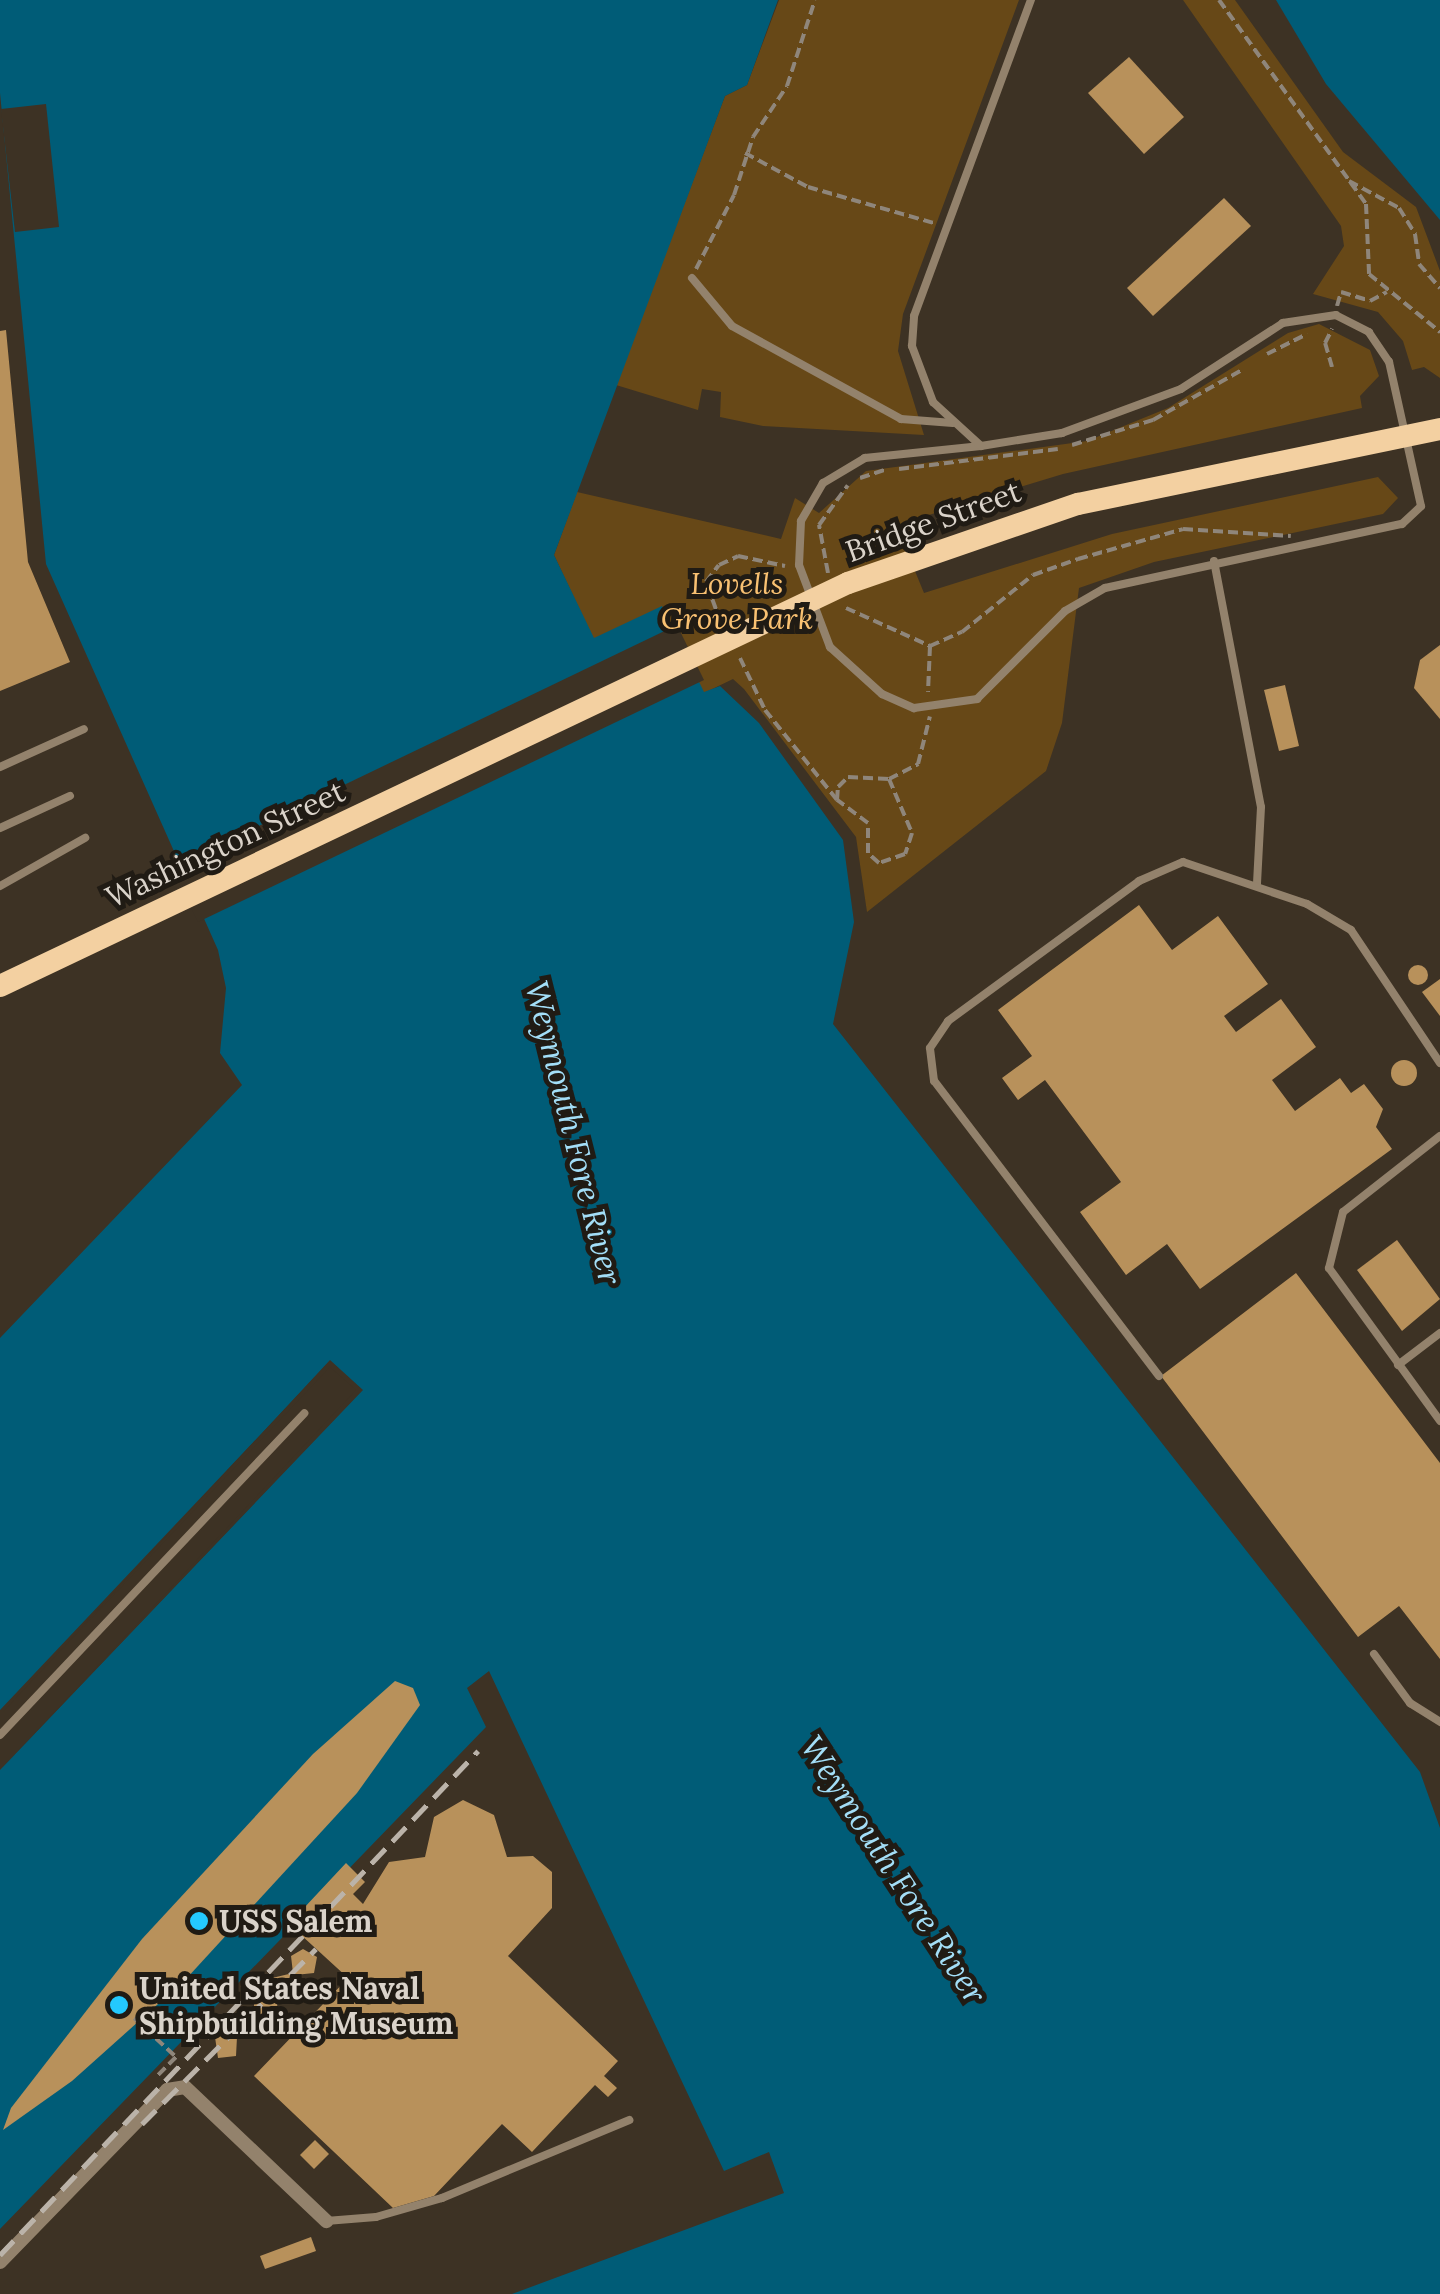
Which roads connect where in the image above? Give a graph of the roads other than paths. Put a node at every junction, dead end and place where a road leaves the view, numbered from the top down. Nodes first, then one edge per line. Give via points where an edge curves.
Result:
1 (1030, 0) edge
2 (692, 278) road end
3 (953, 423) junction
4 (1440, 429) edge
5 (1409, 436) junction
6 (981, 446) junction
7 (1214, 561) junction
8 (84, 729) dead end
9 (476, 758) joint
10 (0, 766) edge
11 (70, 796) dead end
12 (0, 828) edge
13 (85, 838) dead end
14 (1258, 884) junction
15 (0, 886) edge
16 (0, 986) edge
17 (1440, 1063) edge
18 (1440, 1136) edge
19 (1440, 1333) edge
20 (1398, 1365) junction
21 (1159, 1376) dead end
22 (304, 1414) dead end
23 (1440, 1421) edge
24 (1374, 1654) dead end
25 (1440, 1722) edge
26 (0, 1734) edge
27 (629, 2120) dead end
28 (326, 2220) joint
29 (0, 2262) edge

1 - 3 lane via 914,316 912,346 934,402
2 - 3 lane via 732,326 901,419
3 - 6 lane
4 - 5 main road, Bridge Street
5 - 6 lane via 1380,345 1357,322 1319,313 1283,323 1144,406 1062,433
5 - 7 lane via 1422,493 1417,516
5 - 9 main road, Bridge Street via 1156,485 957,542 766,617
6 - 7 lane via 886,453 842,469 823,483 801,521 799,565 840,662 898,703 956,707 996,686 1085,597
7 - 14 lane via 1261,806
8 - 10 lane
9 - 16 main road, Washington Street
11 - 12 lane
13 - 15 lane
14 - 17 lane via 1351,930
14 - 21 lane via 1206,864 1160,868 948,1021 930,1048 943,1095
18 - 20 lane via 1342,1212 1329,1249 1335,1282
19 - 20 lane
20 - 23 lane
22 - 26 lane
24 - 25 lane via 1410,1703
27 - 28 lane via 442,2198 376,2217
28 - 29 street via 185,2087 168,2090

